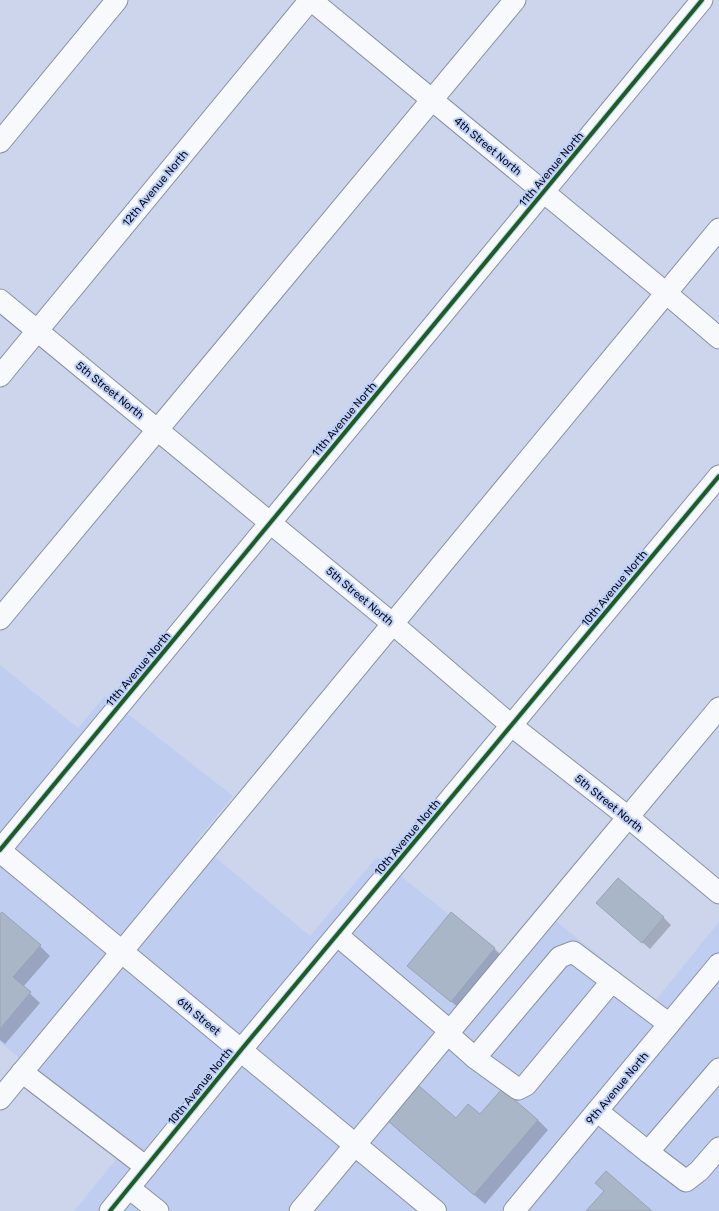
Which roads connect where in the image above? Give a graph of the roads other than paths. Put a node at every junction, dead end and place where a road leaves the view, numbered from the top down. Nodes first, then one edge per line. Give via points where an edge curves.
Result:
1 (117, 0) edge
2 (311, 0) edge
3 (515, 0) edge
4 (702, 0) edge
5 (432, 100) junction
6 (0, 142) edge
7 (544, 192) junction
8 (719, 229) edge
9 (666, 293) junction
10 (0, 300) edge
11 (38, 331) junction
12 (719, 338) edge
13 (0, 376) edge
14 (157, 430) junction
15 (719, 476) edge
16 (270, 523) junction
17 (0, 619) edge
18 (393, 624) junction
19 (719, 708) edge
20 (512, 726) junction
21 (628, 817) junction
22 (0, 850) edge
23 (719, 893) edge
24 (337, 935) junction
25 (122, 952) junction
26 (719, 964) edge
27 (612, 981) junction
28 (669, 1024) junction
29 (449, 1032) junction
30 (241, 1050) junction
31 (476, 1058) junction
32 (719, 1069) edge
33 (22, 1072) junction
34 (0, 1099) edge
35 (597, 1111) junction
36 (355, 1145) junction
37 (719, 1148) edge
38 (648, 1152) junction
39 (146, 1167) junction
40 (129, 1188) junction
41 (110, 1211) edge
42 (158, 1211) edge
43 (300, 1211) edge
44 (435, 1211) edge
45 (514, 1211) edge

1 - 6 street
2 - 5 street, 4th Street North
2 - 11 street, 12th Avenue North
3 - 5 street
4 - 7 street, 11th Avenue North
5 - 7 street, 4th Street North
5 - 14 street
7 - 9 street, 4th Street North
7 - 16 street, 11th Avenue North
8 - 9 street
9 - 12 street, 4th Street North
9 - 18 street
10 - 11 street, 5th Street North
11 - 13 street, 12th Avenue North
11 - 14 street, 5th Street North
14 - 16 street, 5th Street North
14 - 17 street
15 - 20 street, 10th Avenue North
16 - 18 street, 5th Street North
16 - 22 street, 11th Avenue North
18 - 20 street, 5th Street North
18 - 25 street
19 - 21 street
20 - 21 street, 5th Street North
20 - 24 street, 10th Avenue North
21 - 23 street, 5th Street North
21 - 29 street
22 - 25 main road, 6th Street
24 - 29 street
24 - 30 street, 10th Avenue North
25 - 30 main road, 6th Street
25 - 33 street
26 - 28 street, 9th Avenue North
27 - 28 street
27 - 31 street via 573,952 560,956
27 - 31 street via 526,1086 518,1089
28 - 35 street, 9th Avenue North
29 - 31 street
29 - 36 street
30 - 36 main road, 6th Street
30 - 39 street, 10th Avenue North
32 - 38 street
33 - 34 street
33 - 39 street
35 - 38 street
35 - 45 street, 9th Avenue North
36 - 43 street
36 - 44 main road, 6th Street
37 - 38 street via 699,1171 686,1181
39 - 40 street, 10th Avenue North
40 - 41 street, 10th Avenue North
40 - 42 street

